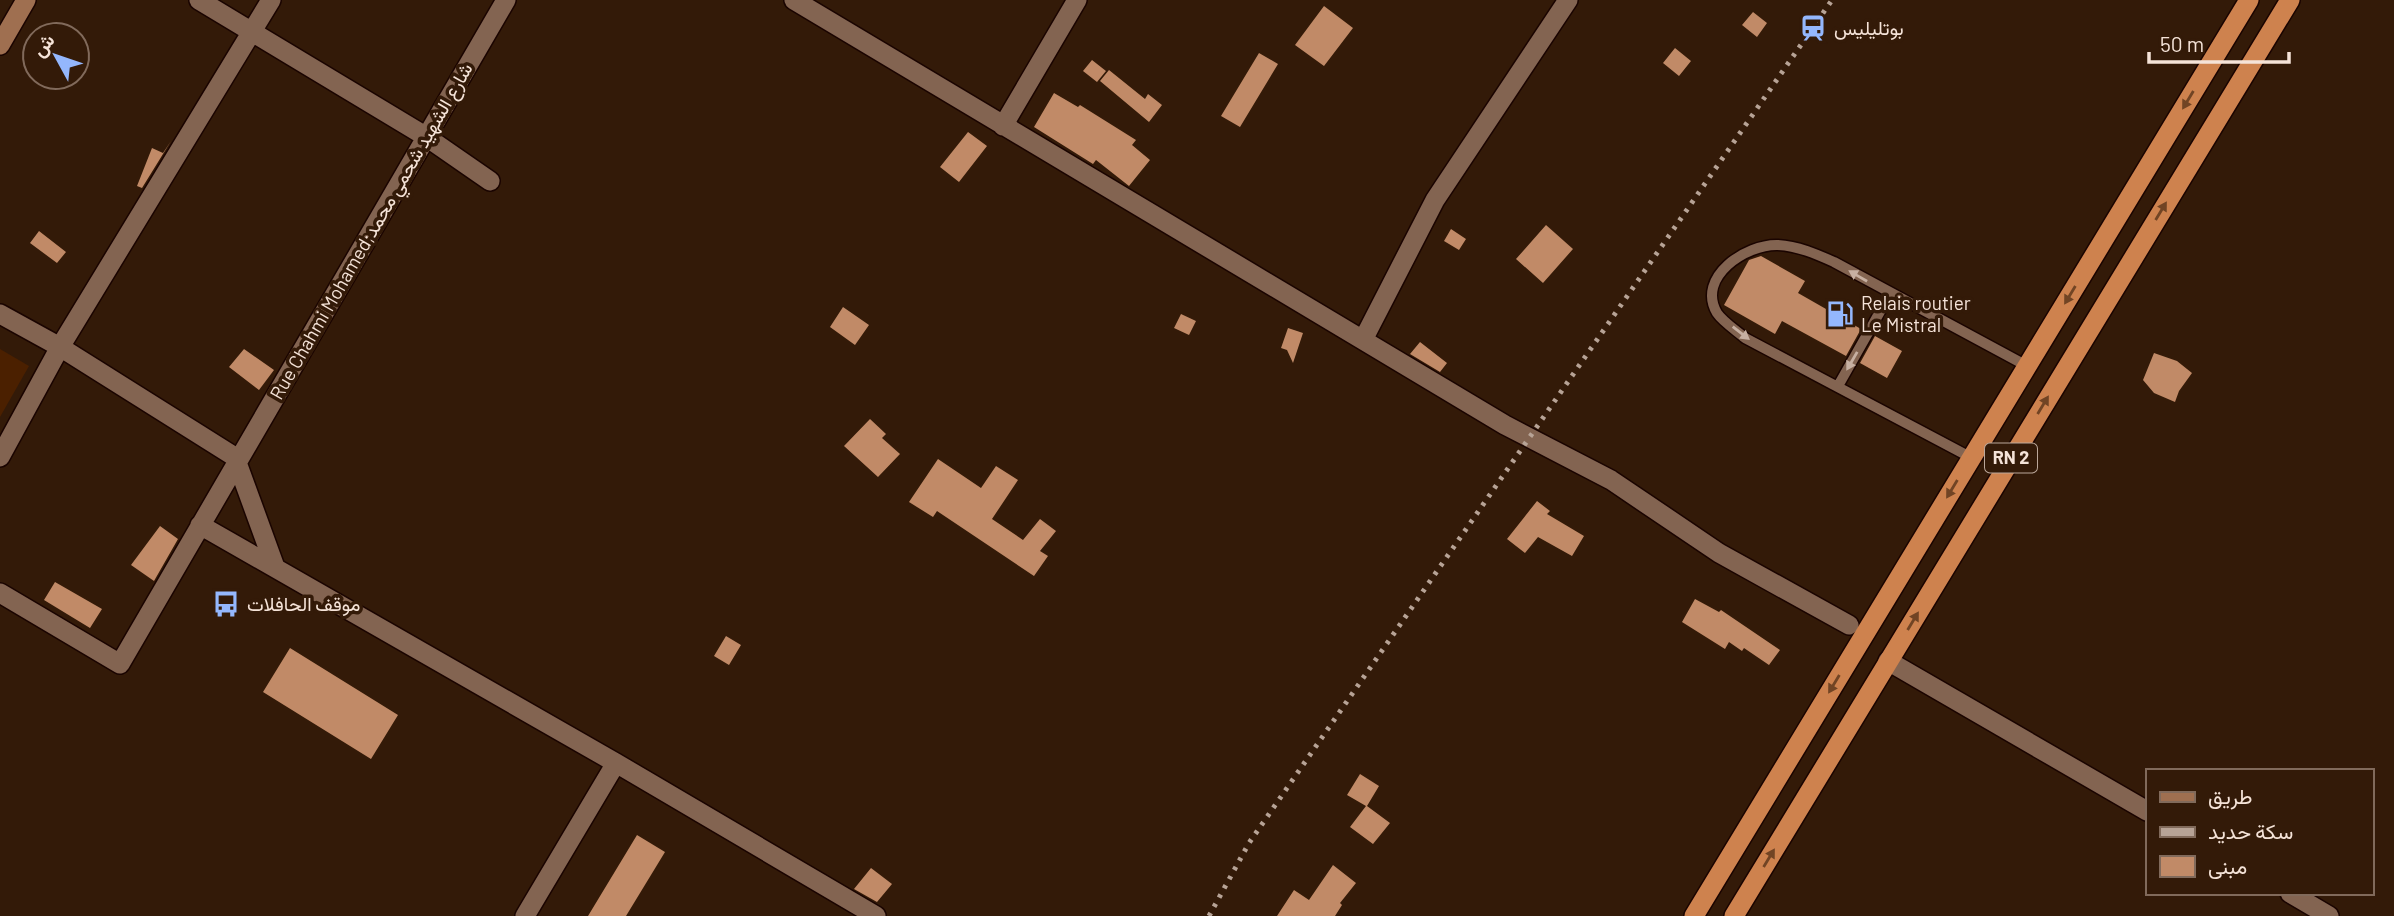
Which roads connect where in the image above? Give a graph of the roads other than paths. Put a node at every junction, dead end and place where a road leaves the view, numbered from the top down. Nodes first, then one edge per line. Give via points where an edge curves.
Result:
1 (26, 0) edge
2 (199, 0) edge
3 (271, 0) edge
4 (506, 0) edge
5 (794, 0) edge
6 (1077, 0) edge
7 (1568, 0) edge
8 (2249, 0) edge
9 (2290, 0) edge
10 (252, 31) junction
11 (0, 45) edge
12 (1003, 126) junction
13 (425, 136) junction
14 (490, 181) dead end
15 (1890, 294) junction
16 (0, 314) edge
17 (1363, 340) junction
18 (60, 347) junction
19 (2026, 366) junction
20 (1838, 386) junction
21 (0, 457) edge
22 (1970, 457) junction
23 (237, 462) junction
24 (200, 525) junction
25 (275, 567) junction
26 (0, 593) edge
27 (1849, 625) dead end
28 (1888, 661) junction
29 (617, 763) junction
30 (2146, 810) edge
31 (2293, 895) edge
32 (525, 916) edge
33 (876, 916) edge
34 (1694, 916) edge
35 (1734, 916) edge
36 (2329, 916) edge

1 - 11 main road
2 - 10 street
3 - 10 street
4 - 13 street, Rue Chahmi Mohamed;شارع الشهيد شحمي محمد
5 - 12 street
6 - 12 street
7 - 17 street via 1435,201
8 -> 19 highway, RN 2
28 -> 9 highway, RN 2
10 - 13 street
10 - 18 street
12 - 17 street
13 - 14 street
13 - 23 street, Rue Chahmi Mohamed;شارع الشهيد شحمي محمد
15 - 19 lane
15 -> 20 lane
15 -> 20 lane via 1834,262 1776,245 1733,259 1717,279 1712,296 1717,313 1745,338
16 - 18 street
17 - 27 street via 1505,425 1611,480 1719,552
18 - 21 street
18 - 23 street
19 - 22 highway, RN 2
20 - 22 lane
22 -> 34 highway, RN 2
23 - 24 street, Rue Chahmi Mohamed;شارع الشهيد شحمي محمد
23 - 25 street
24 - 25 street
24 - 26 street, Rue Chahmi Mohamed;شارع الشهيد شحمي محمد via 120,664
25 - 29 street
28 - 30 street
35 -> 28 highway, RN 2
29 - 32 street
29 - 33 street
31 - 36 street

